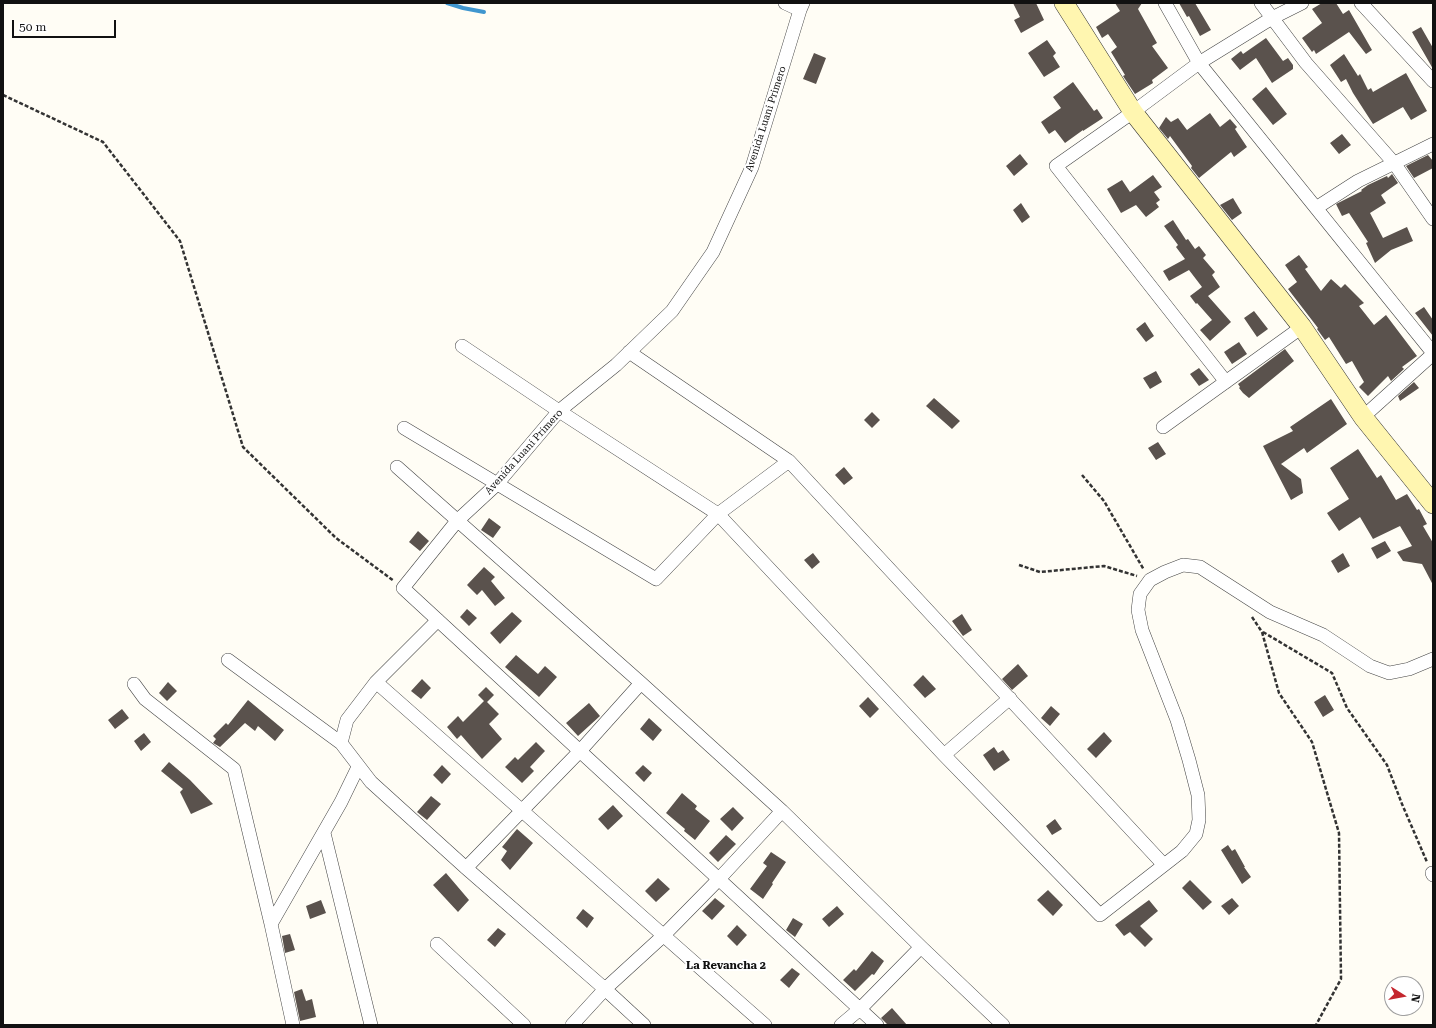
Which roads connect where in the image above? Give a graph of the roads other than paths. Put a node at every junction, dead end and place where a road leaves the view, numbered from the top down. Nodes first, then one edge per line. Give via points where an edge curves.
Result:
1 (785, 3) edge
2 (1064, 3) edge
3 (1164, 3) edge
4 (1262, 3) edge
5 (1302, 3) edge
6 (1361, 3) edge
7 (802, 7) edge
8 (1272, 18) junction
9 (1199, 63) junction
10 (1433, 82) edge
11 (1133, 112) junction
12 (1433, 144) edge
13 (1394, 163) junction
14 (1316, 208) junction
15 (1433, 219) edge
16 (1302, 327) junction
17 (462, 346) dead end
18 (629, 352) junction
19 (1433, 354) edge
20 (1226, 382) junction
21 (559, 411) junction
22 (1363, 417) junction
23 (1163, 426) dead end
24 (404, 428) dead end
25 (789, 461) junction
26 (397, 468) dead end
27 (497, 484) junction
28 (1433, 504) edge
29 (718, 514) junction
30 (457, 521) junction
31 (438, 620) junction
32 (1433, 659) edge
33 (228, 660) dead end
34 (376, 682) junction
35 (641, 682) junction
36 (134, 684) dead end
37 (1010, 698) junction
38 (341, 743) junction
39 (580, 751) junction
40 (944, 755) junction
41 (358, 767) junction
42 (522, 811) junction
43 (782, 811) junction
44 (324, 833) junction
45 (1163, 864) junction
46 (466, 868) junction
47 (719, 879) junction
48 (271, 924) junction
49 (663, 936) junction
50 (436, 944) dead end
51 (920, 947) junction
52 (605, 989) junction
53 (860, 1009) junction
54 (293, 1025) edge
55 (371, 1025) edge
56 (524, 1025) edge
57 (572, 1025) edge
58 (644, 1025) edge
59 (765, 1025) edge
60 (840, 1025) edge
61 (877, 1025) edge
62 (1003, 1025) edge

1 - 7 street
2 - 11 street
3 - 9 street
4 - 8 street
5 - 8 street
6 - 10 street
7 - 18 street, Avenida Luani Primero via 752,167 713,252 672,311
8 - 9 street
8 - 13 street via 1306,63
9 - 11 street
9 - 14 street
11 - 16 street
11 - 20 street via 1056,166
12 - 13 street
13 - 14 street via 1358,181
13 - 15 street
14 - 19 street
16 - 20 street
16 - 22 street
17 - 21 street
18 - 21 street, Avenida Luani Primero
18 - 25 street
19 - 22 street
20 - 23 street
21 - 27 street, Avenida Luani Primero
21 - 29 street
22 - 28 street
24 - 27 street
25 - 29 street
25 - 37 street
26 - 30 street
27 - 29 street via 656,579
27 - 30 street, Avenida Luani Primero
29 - 40 street
30 - 31 street, Avenida Luani Primero via 403,588
30 - 35 street
31 - 34 street
31 - 39 street
32 - 45 street via 1409,669 1389,673 1370,666 1323,635 1270,612 1200,567 1183,565 1150,580 1140,594 1138,610 1142,630 1177,720 1198,795 1199,820 1196,834 1182,851
33 - 38 street
34 - 38 street via 347,720
34 - 42 street
35 - 39 street
35 - 43 street
36 - 48 street via 145,699 234,769
37 - 40 street
37 - 45 street
38 - 41 street
39 - 42 street
39 - 47 street
40 - 45 street via 1100,915
41 - 44 street
41 - 46 street via 371,782
42 - 46 street
42 - 49 street
43 - 47 street
43 - 51 street
44 - 48 street
44 - 55 street
46 - 52 street
47 - 49 street
47 - 53 street
48 - 54 street
49 - 52 street
49 - 59 street
50 - 56 street
51 - 53 street
51 - 62 street
52 - 57 street
52 - 58 street
53 - 60 street
53 - 61 street

